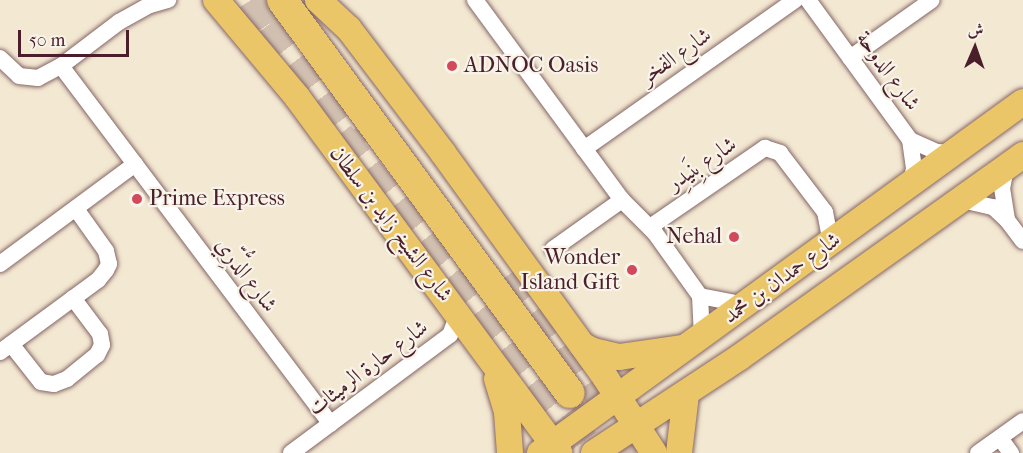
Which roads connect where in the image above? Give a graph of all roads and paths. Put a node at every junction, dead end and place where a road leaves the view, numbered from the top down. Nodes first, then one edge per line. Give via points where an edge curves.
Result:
1 (168, 0) edge
2 (216, 0) edge
3 (282, 0) edge
4 (318, 0) edge
5 (331, 0) edge
6 (475, 0) edge
7 (795, 0) edge
8 (808, 0) edge
9 (932, 0) edge
10 (349, 28) junction
11 (0, 58) edge
12 (850, 58) junction
13 (61, 66) junction
14 (1023, 102) edge
15 (910, 140) junction
16 (584, 149) junction
17 (953, 153) junction
18 (1015, 162) edge
19 (135, 164) junction
20 (910, 185) junction
21 (622, 200) junction
22 (962, 200) junction
23 (76, 210) junction
24 (825, 212) junction
25 (1007, 220) junction
26 (854, 226) junction
27 (650, 227) junction
28 (1023, 241) edge
29 (831, 243) junction
30 (553, 249) dead end
31 (0, 264) edge
32 (700, 296) junction
33 (74, 298) junction
34 (746, 305) junction
35 (454, 309) junction
36 (695, 342) junction
37 (582, 345) junction
38 (480, 347) junction
39 (6, 348) edge
40 (570, 393) dead end
41 (686, 394) junction
42 (618, 398) junction
43 (1023, 421) edge
44 (331, 424) junction
45 (580, 425) junction
46 (637, 426) junction
47 (1000, 438) junction
48 (609, 449) edge
49 (551, 450) edge
50 (291, 453) edge
51 (510, 453) edge
52 (654, 453) edge
53 (680, 453) edge
54 (978, 453) edge
55 (1011, 453) edge

1 - 13 street via 119,22
2 - 35 main road, شارع الشيخ زايد بن سلطان via 297,97
3 - 40 highway
4 - 10 main road
5 - 10 main road
6 - 16 street
7 - 16 street, شارع الفخر
8 - 12 street, شارع الدوحة
9 - 12 street
10 - 37 main road
11 - 13 street via 10,71 28,78 48,74
12 - 15 street, شارع الدوحة
13 - 19 street, شارع الدُّرِّي
14 - 17 main road, شارع حمدان بن محمد
15 - 17 street, شارع الدوحة via 937,152
15 - 20 street, شارع الدوحة via 914,169
16 - 21 street
17 - 20 main road, شارع حمدان بن محمد
18 - 22 main road, شارع حمدان بن محمد
18 - 25 street via 1002,188
19 - 23 street
19 - 44 street, شارع الدُّرِّي
20 - 26 main road, شارع حمدان بن محمد
21 - 27 street
21 - 30 street
22 - 25 street via 993,207
22 - 41 main road, شارع حمدان بن محمد
23 - 31 street
23 - 33 street via 106,251 109,264 103,276
24 - 26 street, شارع بِنَيدِر
24 - 27 street, شارع بِنَيدِر via 780,153 765,148
24 - 29 street, شارع بِنَيدِر
25 - 28 street
26 - 29 main road, شارع حمدان بن محمد
27 - 32 street
29 - 34 main road, شارع حمدان بن محمد
32 - 34 street
32 - 36 street
33 - 39 street
33 - 39 street via 100,334 102,345 97,355 67,379 54,384 42,382
34 - 36 main road, شارع حمدان بن محمد
35 - 38 main road, شارع الشيخ زايد بن سلطان
35 - 44 street, شارع حارة الرميثات via 450,335
36 - 37 main road via 619,357
36 - 42 main road, شارع حمدان بن محمد
37 - 42 main road
38 - 49 main road, شارع الشيخ زايد بن سلطان
38 - 51 main road via 501,389
41 - 46 main road, شارع حمدان بن محمد
41 - 53 main road
42 - 45 main road, شارع حمدان بن محمد
42 - 46 main road
43 - 47 street
44 - 50 street, شارع حارة الرميثات
45 - 48 main road via 596,425
45 - 49 main road, شارع حمدان بن محمد
46 - 48 main road, شارع حمدان بن محمد
46 - 52 main road
47 - 54 street
47 - 55 street

